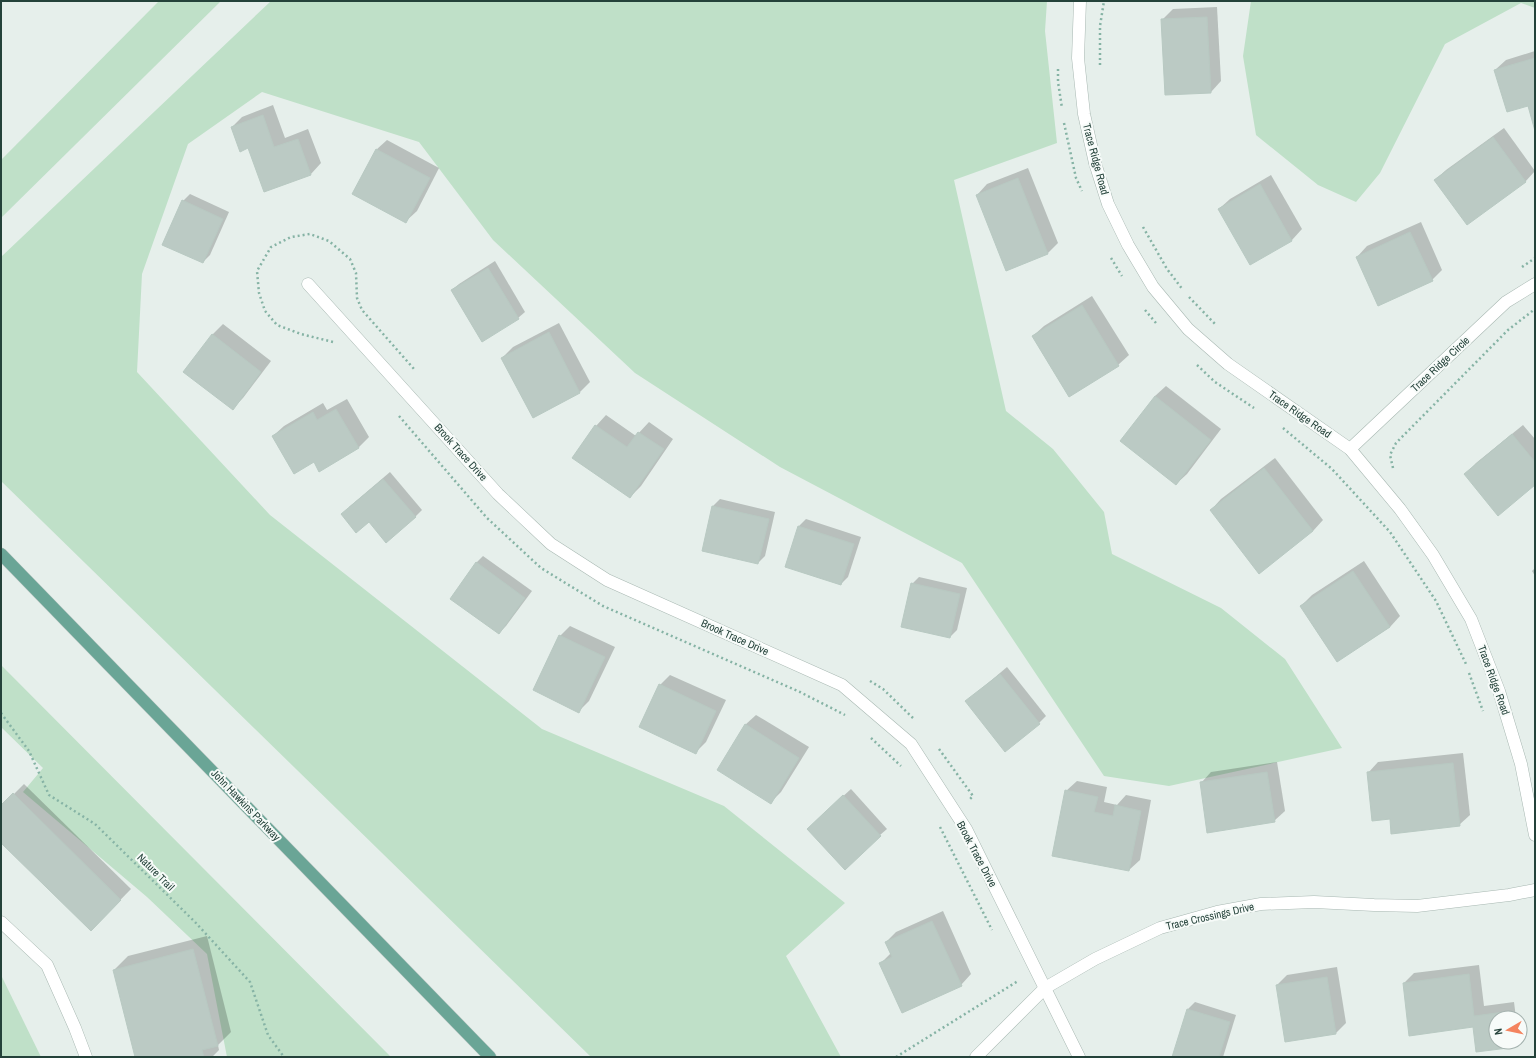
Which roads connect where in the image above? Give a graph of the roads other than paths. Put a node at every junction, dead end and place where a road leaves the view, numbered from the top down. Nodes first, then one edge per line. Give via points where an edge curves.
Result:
1 (1080, 1) edge
2 (308, 284) dead end
3 (1535, 284) edge
4 (1350, 449) junction
5 (1, 554) edge
6 (1535, 835) edge
7 (1535, 890) edge
8 (1, 922) edge
9 (1045, 988) junction
10 (86, 1057) edge
11 (490, 1057) edge
12 (976, 1057) edge
13 (1079, 1057) edge

1 - 4 street, Trace Ridge Road via 1078,58 1084,114 1095,164 1108,204 1128,245 1154,286 1188,329 1228,364
2 - 9 street, Brook Trace Drive via 498,494 551,544 607,580 842,685 911,744 966,829
3 - 4 street, Trace Ridge Circle via 1506,302
4 - 6 street, Trace Ridge Road via 1400,509 1433,555 1471,619 1499,691 1521,764
5 - 11 main road, John Hawkins Parkway
7 - 9 street, Trace Crossings Drive via 1416,906 1314,902 1261,904 1218,912 1160,928 1095,959
8 - 10 street via 47,965
9 - 12 street, Trace Crossings Drive
9 - 13 street, Brook Trace Drive

